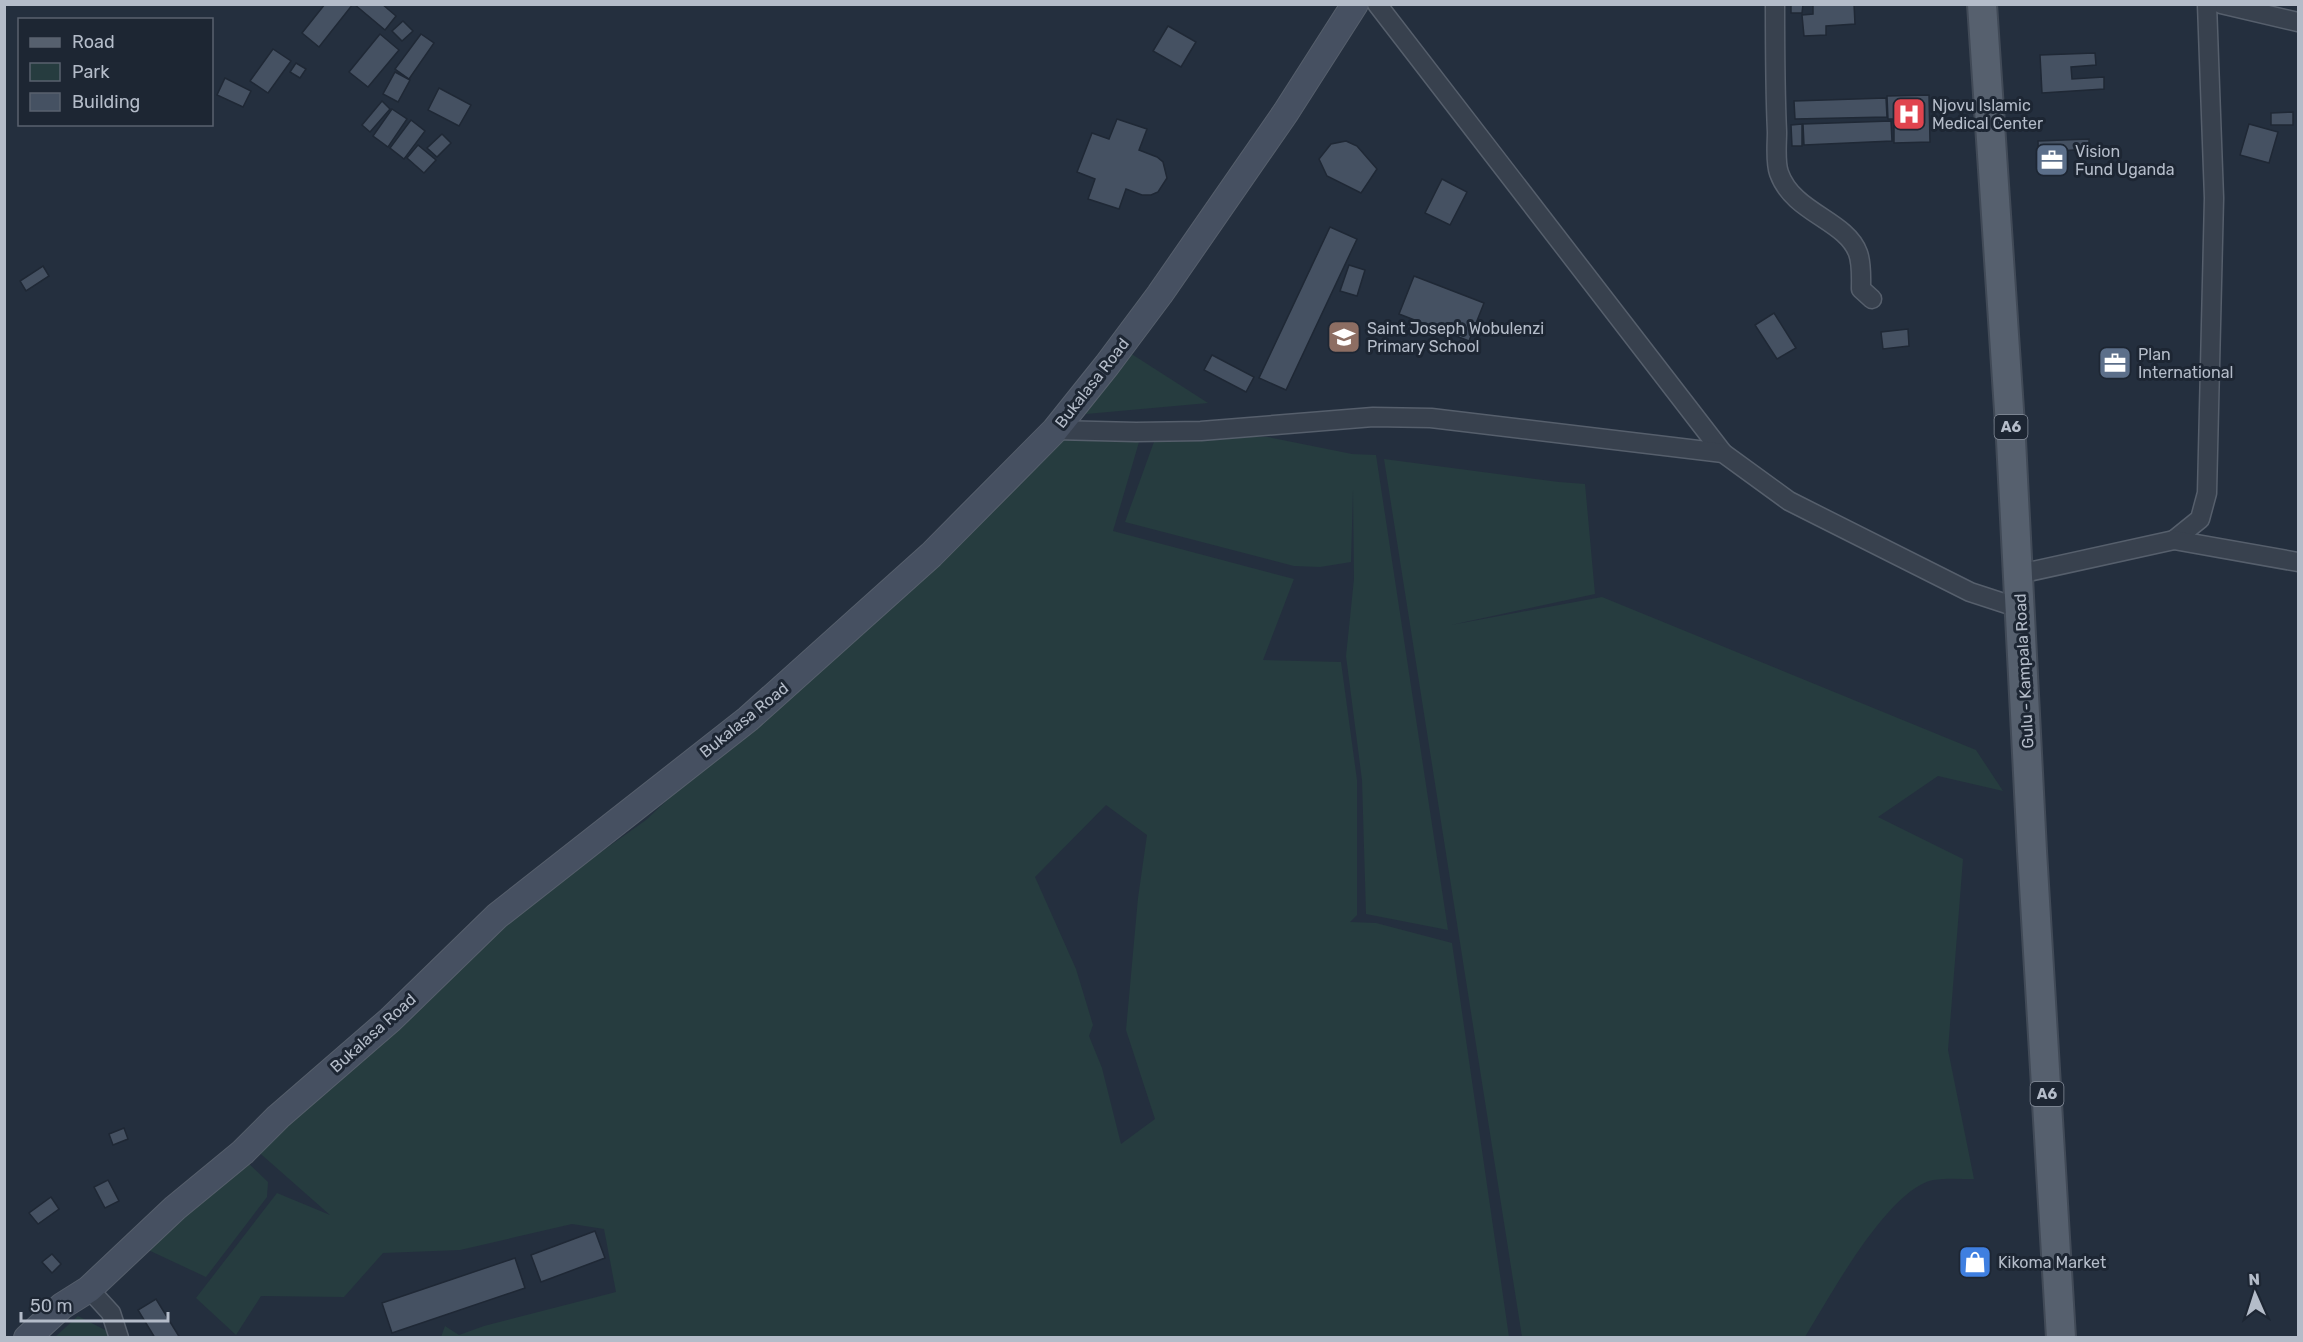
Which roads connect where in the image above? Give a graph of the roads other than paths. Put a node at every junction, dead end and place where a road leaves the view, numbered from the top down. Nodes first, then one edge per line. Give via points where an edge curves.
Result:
1 (1355, 4) edge
2 (1377, 4) edge
3 (1775, 4) edge
4 (1982, 4) edge
5 (2206, 4) edge
6 (2221, 4) edge
7 (2298, 22) edge
8 (1872, 299) dead end
9 (1055, 430) junction
10 (1723, 453) junction
11 (2174, 540) junction
12 (2298, 562) edge
13 (2019, 574) junction
14 (2019, 608) junction
15 (88, 1289) junction
16 (27, 1338) edge
17 (120, 1338) edge
18 (2061, 1338) edge

1 - 9 street, Bukalasa Road via 1286,112 1160,294
2 - 10 street
3 - 8 street via 1779,172 1806,209 1850,239 1858,253 1861,289
4 - 13 main road, Gulu - Kampala Road / A6
5 - 11 street via 2214,198 2207,493 2200,519
6 - 7 street
9 - 10 street via 1201,431 1373,417 1431,418
9 - 15 street, Bukalasa Road via 931,555 788,685 497,916 390,1020
10 - 14 street via 1788,501 1970,592
11 - 12 street
11 - 13 street
13 - 14 main road, Gulu - Kampala Road / A6
14 - 18 main road, Gulu - Kampala Road / A6
15 - 16 street, Bukalasa Road via 62,1306
15 - 17 street via 111,1313

